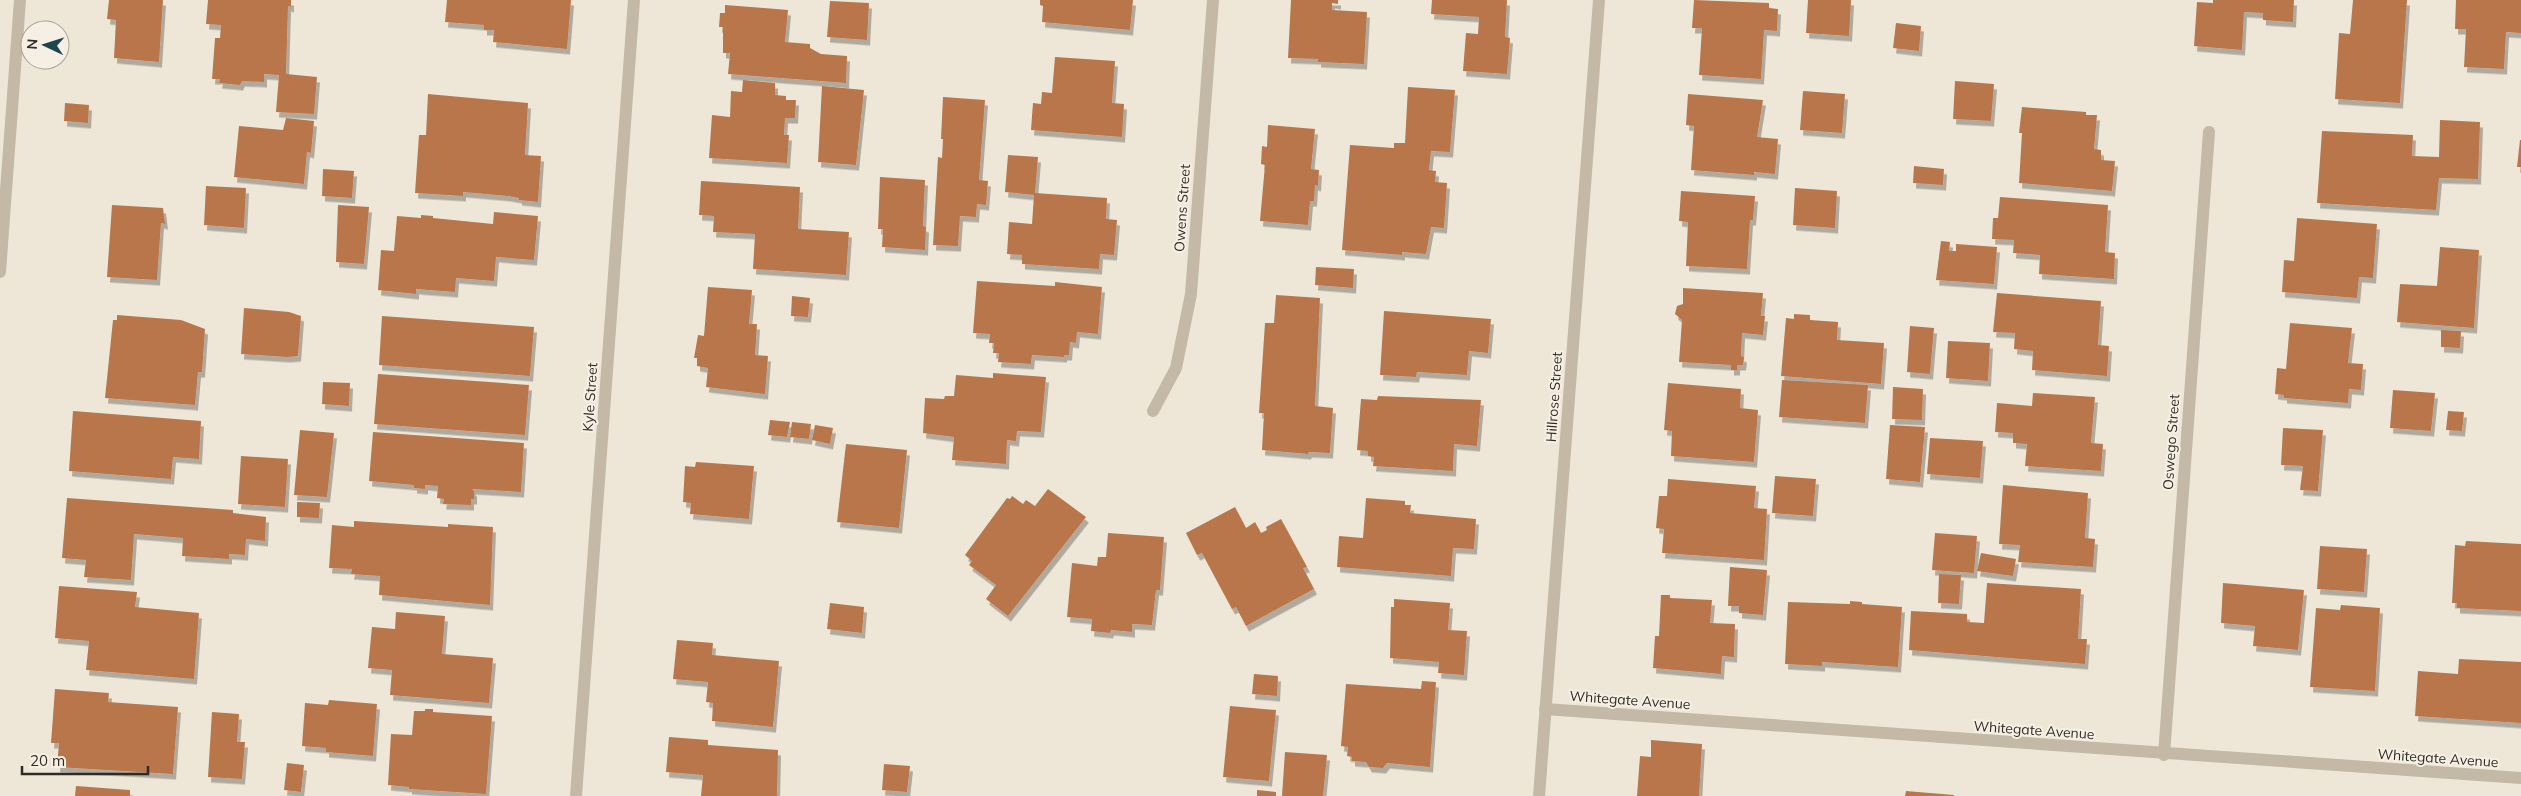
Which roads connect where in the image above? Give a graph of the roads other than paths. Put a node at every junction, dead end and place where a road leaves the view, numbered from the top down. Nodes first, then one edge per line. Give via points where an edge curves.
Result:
1 (20, 0) edge
2 (634, 0) edge
3 (1213, 0) edge
4 (1599, 0) edge
5 (2209, 132) dead end
6 (0, 272) edge
7 (1153, 411) dead end
8 (1545, 710) junction
9 (2164, 754) junction
10 (2521, 778) edge
11 (576, 796) edge
12 (1539, 796) edge

1 - 6 street
2 - 11 street, Kyle Street
3 - 7 street, Owens Street via 1191,294 1176,368
4 - 8 street, Hillrose Street
5 - 9 street, Oswego Street
8 - 9 street, Whitegate Avenue
8 - 12 street, Hillrose Street
9 - 10 street, Whitegate Avenue

